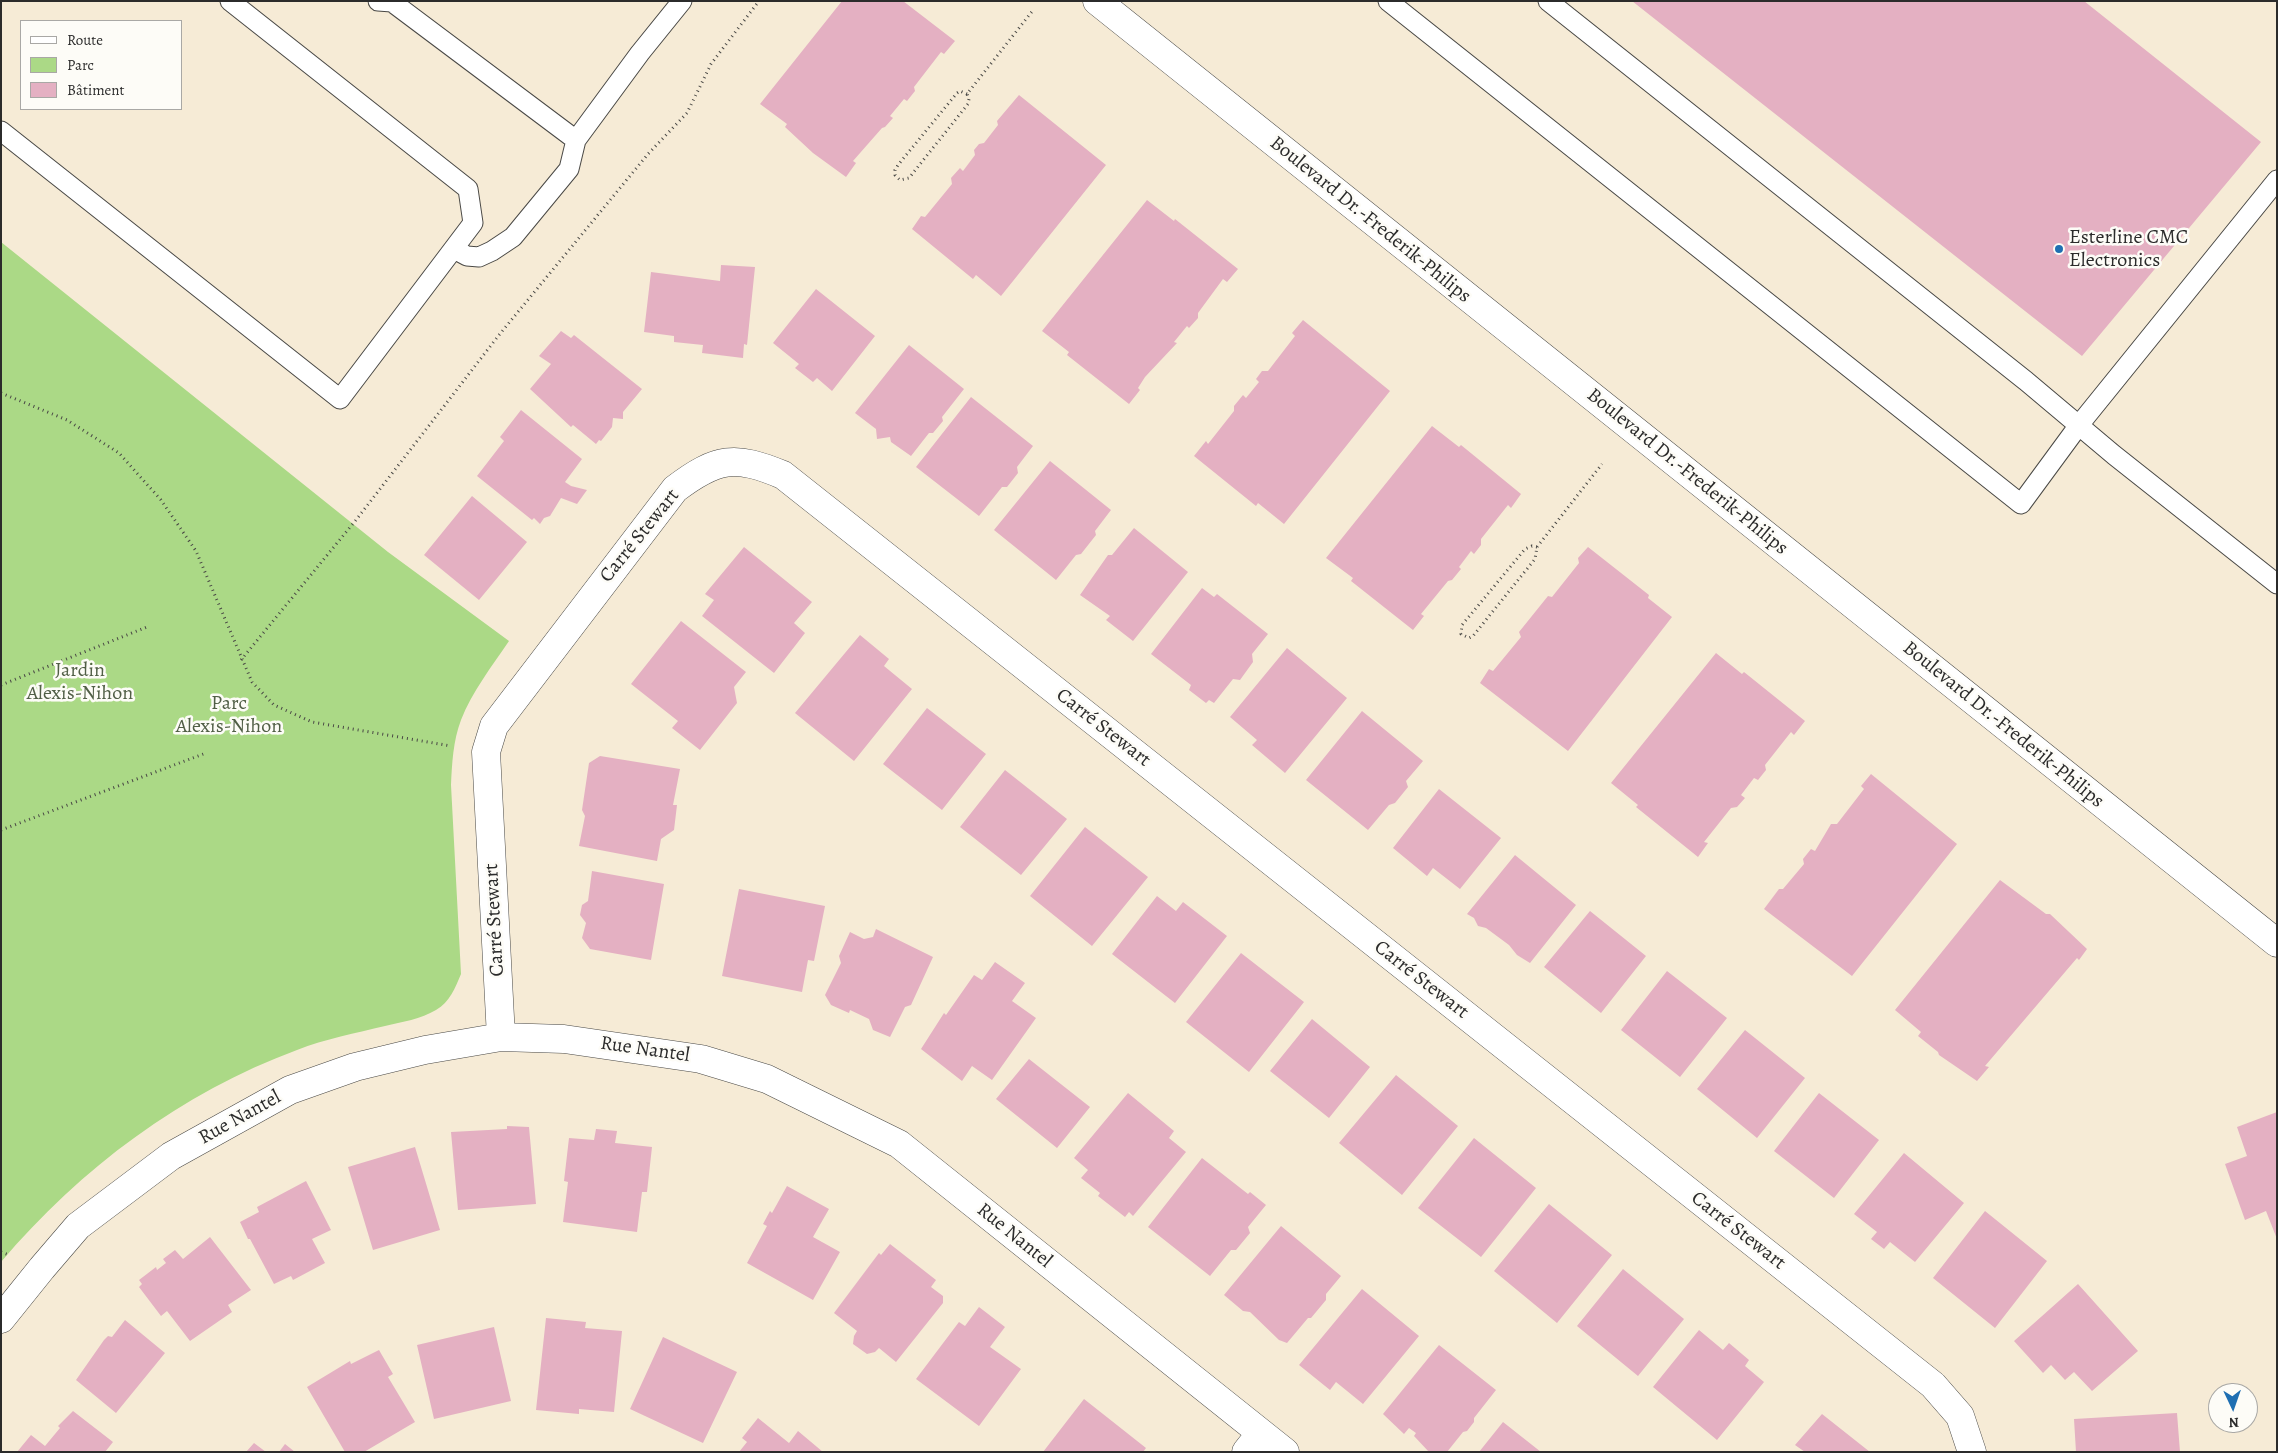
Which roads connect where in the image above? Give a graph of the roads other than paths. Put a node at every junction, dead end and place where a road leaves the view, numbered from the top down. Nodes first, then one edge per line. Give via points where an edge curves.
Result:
1 (230, 1) edge
2 (378, 1) edge
3 (682, 1) edge
4 (1097, 1) edge
5 (1388, 1) edge
6 (1548, 1) edge
7 (1, 130) edge
8 (576, 140) junction
9 (2277, 180) edge
10 (454, 249) junction
11 (2079, 426) junction
12 (2277, 584) edge
13 (2277, 943) edge
14 (501, 1037) junction
15 (1, 1319) edge
16 (1253, 1442) edge
17 (1285, 1452) edge
18 (1972, 1452) edge

1 - 10 lane via 468,189 473,223
2 - 8 lane via 392,2
3 - 8 lane
4 - 13 street, Boulevard Dr.-Frederik-Philips
5 - 11 lane via 2021,504
6 - 11 lane
7 - 10 lane via 340,399
8 - 10 lane via 569,169 513,237 478,257 467,256
9 - 11 lane
11 - 12 lane
14 - 15 street, Rue Nantel via 356,1067 290,1090 234,1120 171,1156 78,1226
14 - 16 street, Rue Nantel via 564,1039 701,1058 767,1079 898,1144
14 - 18 street, Carré Stewart via 486,752 494,726 675,489 698,471 725,461 756,464 783,475 1933,1385 1960,1416
16 - 17 street, Rue Nantel

